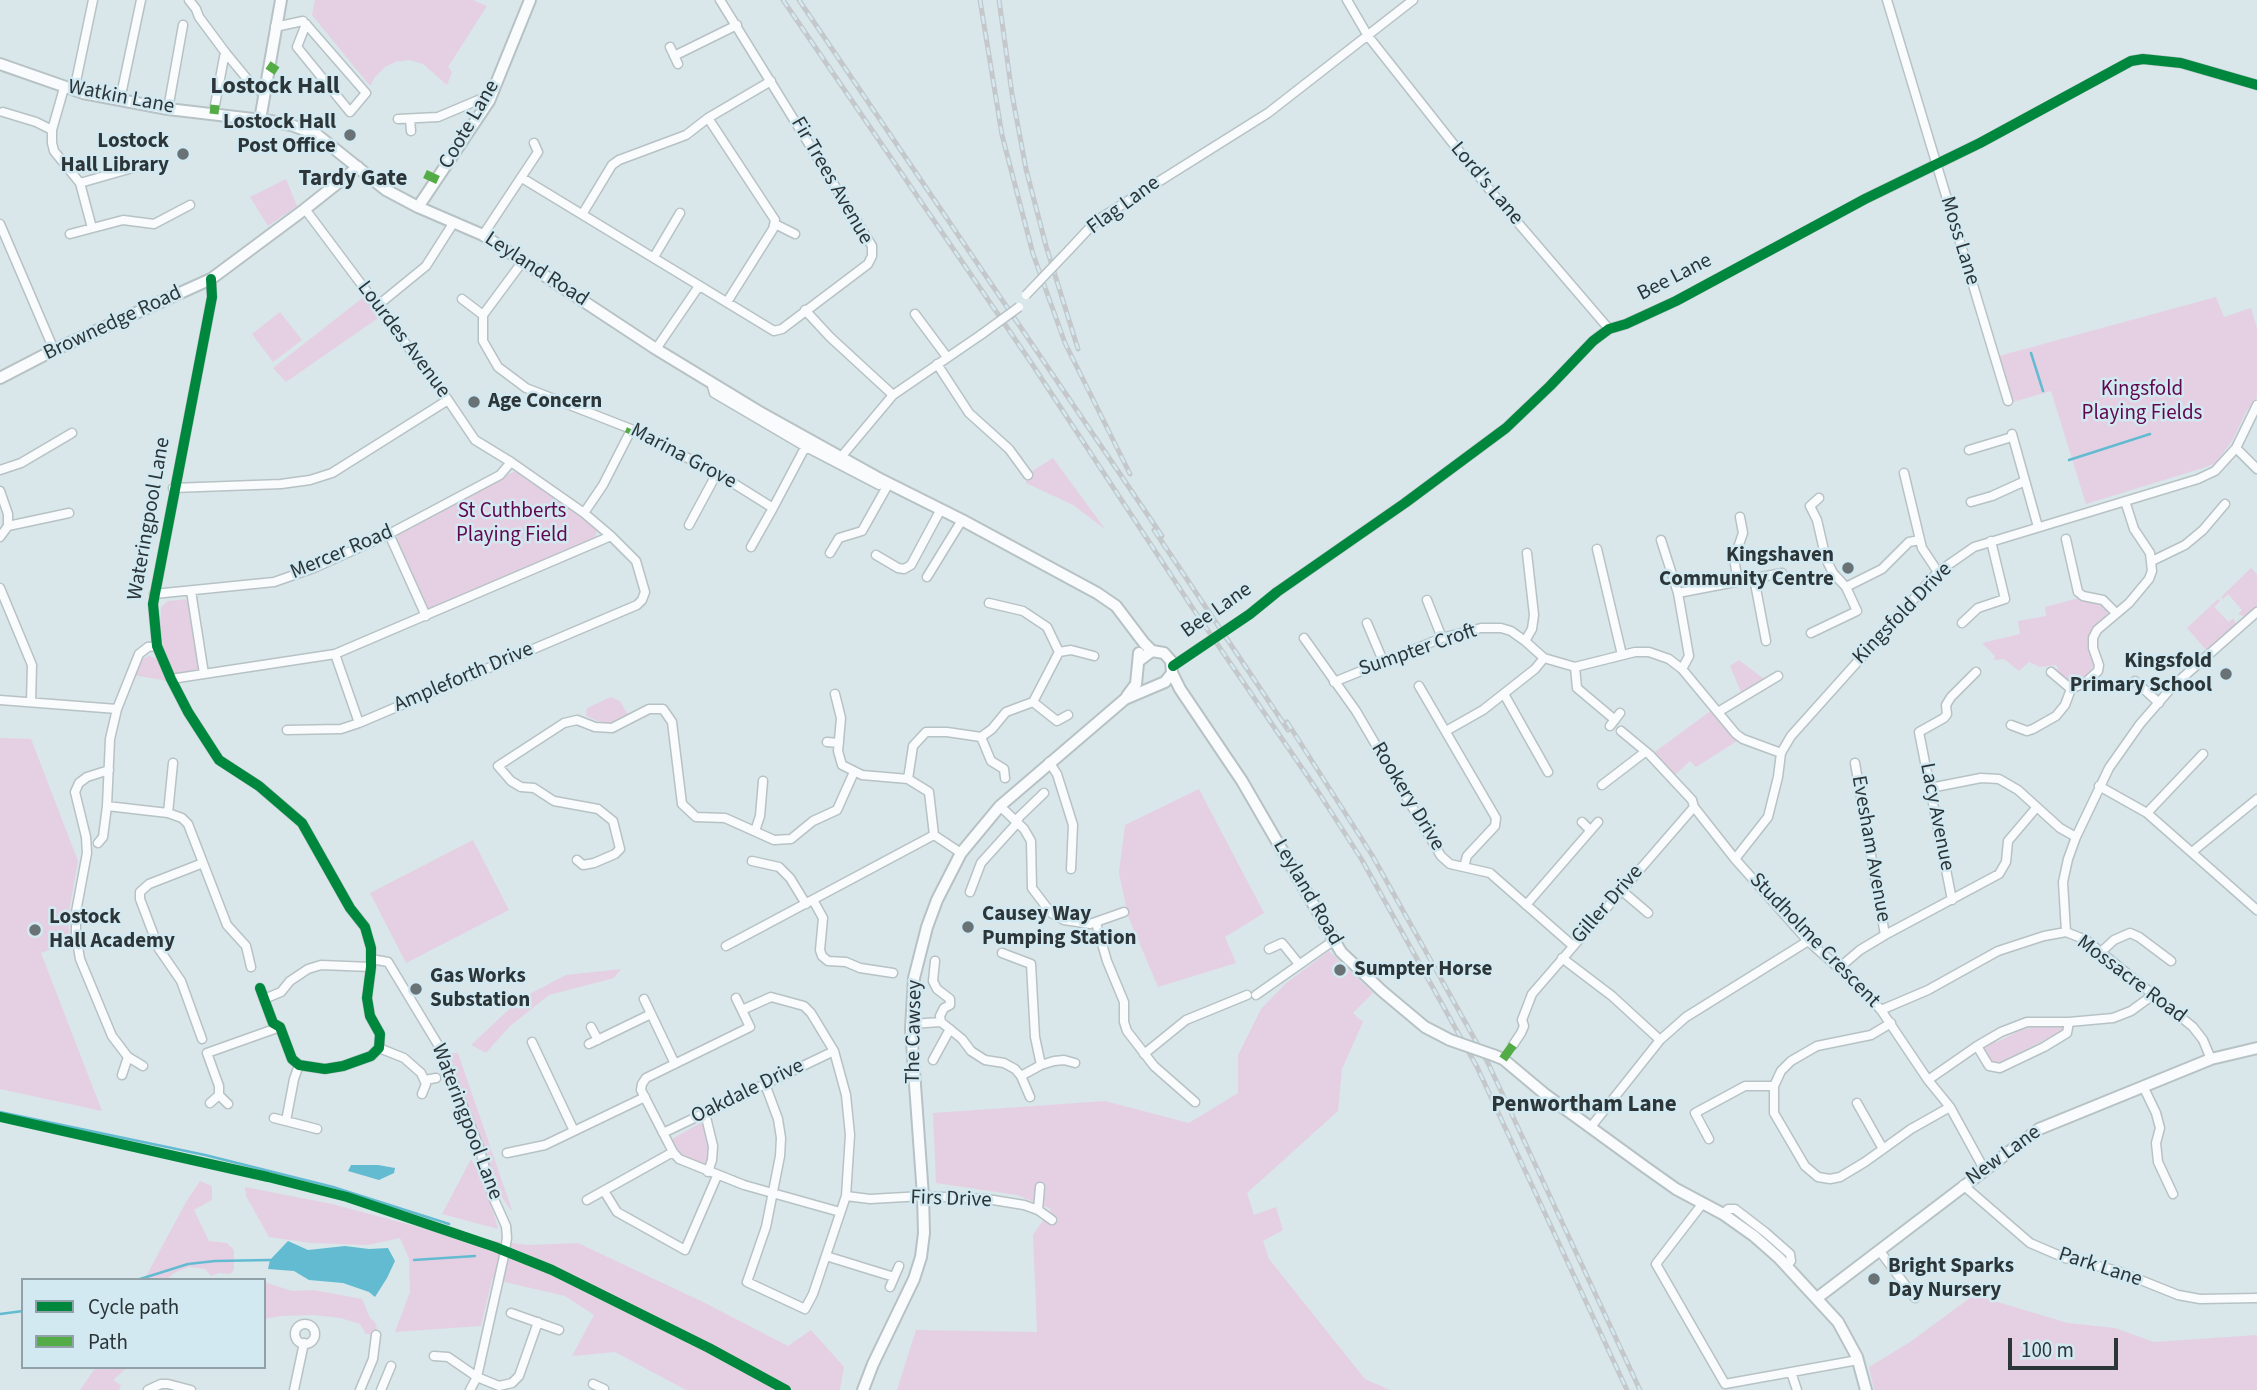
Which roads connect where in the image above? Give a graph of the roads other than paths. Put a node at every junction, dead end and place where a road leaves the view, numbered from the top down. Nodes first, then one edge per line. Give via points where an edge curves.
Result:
1 (93, 0) edge
2 (141, 0) edge
3 (190, 0) edge
4 (281, 0) edge
5 (530, 0) edge
6 (720, 0) edge
7 (1347, 0) edge
8 (1413, 0) edge
9 (1887, 0) edge
10 (303, 21) dead end
11 (183, 25) dead end
12 (737, 25) junction
13 (275, 27) junction
14 (1368, 36) junction
15 (670, 47) dead end
16 (225, 52) junction
17 (0, 64) edge
18 (771, 80) junction
19 (2257, 85) edge
20 (69, 90) junction
21 (366, 93) joint
22 (264, 94) junction
23 (121, 95) dead end
24 (489, 101) junction
25 (215, 106) dead end
26 (168, 109) junction
27 (3, 112) dead end
28 (708, 118) junction
29 (398, 119) dead end
30 (410, 119) junction
31 (260, 120) junction
32 (52, 130) junction
33 (411, 131) dead end
34 (534, 143) dead end
35 (1936, 165) junction
36 (143, 166) dead end
37 (358, 167) junction
38 (522, 177) junction
39 (80, 183) junction
40 (190, 205) dead end
41 (418, 207) junction
42 (305, 209) junction
43 (583, 213) junction
44 (680, 213) dead end
45 (454, 222) junction
46 (0, 224) edge
47 (775, 225) junction
48 (92, 228) junction
49 (70, 234) dead end
50 (795, 234) dead end
51 (483, 235) junction
52 (654, 257) junction
53 (523, 261) junction
54 (211, 279) junction
55 (699, 286) junction
56 (462, 299) dead end
57 (727, 302) junction
58 (377, 306) junction
59 (805, 310) junction
60 (915, 314) dead end
61 (483, 315) junction
62 (1609, 329) junction
63 (656, 349) junction
64 (54, 350) junction
65 (947, 357) junction
66 (937, 364) junction
67 (0, 378) edge
68 (893, 395) junction
69 (448, 400) junction
70 (2008, 401) dead end
71 (2257, 405) edge
72 (72, 433) dead end
73 (629, 434) dead end
74 (807, 444) junction
75 (2236, 448) junction
76 (1969, 450) dead end
77 (841, 457) junction
78 (511, 462) junction
79 (2257, 469) edge
80 (0, 470) edge
81 (717, 473) junction
82 (1904, 473) dead end
83 (1028, 475) dead end
84 (885, 481) junction
85 (2025, 481) junction
86 (173, 488) junction
87 (0, 491) edge
88 (1803, 498) dead end
89 (1819, 498) dead end
90 (2125, 501) junction
91 (1971, 502) dead end
92 (2225, 504) dead end
93 (1810, 506) junction
94 (773, 508) junction
95 (941, 509) junction
96 (69, 513) dead end
97 (584, 513) junction
98 (1740, 517) dead end
99 (962, 520) junction
100 (689, 524) dead end
101 (8, 526) junction
102 (2038, 527) junction
103 (389, 534) junction
104 (611, 536) junction
105 (0, 537) edge
106 (2066, 539) dead end
107 (1661, 540) dead end
108 (1920, 540) junction
109 (1991, 541) junction
110 (751, 547) dead end
111 (1597, 549) dead end
112 (830, 553) dead end
113 (1527, 553) dead end
114 (876, 555) dead end
115 (2152, 561) junction
116 (1938, 572) junction
117 (1782, 573) dead end
118 (927, 577) dead end
119 (1754, 578) junction
120 (1738, 581) junction
121 (1846, 587) junction
122 (0, 588) edge
123 (191, 592) junction
124 (1678, 593) junction
125 (155, 594) junction
126 (1427, 600) dead end
127 (989, 603) dead end
128 (637, 605) joint
129 (2257, 612) edge
130 (2116, 613) junction
131 (426, 616) junction
132 (1367, 623) dead end
133 (1962, 623) dead end
134 (1137, 633) junction
135 (1811, 633) dead end
136 (1304, 638) dead end
137 (1442, 638) junction
138 (1525, 641) junction
139 (1766, 641) dead end
140 (157, 646) junction
141 (1152, 651) junction
142 (1059, 652) junction
143 (335, 654) junction
144 (1622, 654) junction
145 (1094, 656) dead end
146 (1544, 658) junction
147 (1140, 660) junction
148 (1383, 661) junction
149 (1575, 667) junction
150 (1682, 669) junction
151 (1976, 672) dead end
152 (2050, 672) dead end
153 (1138, 673) junction
154 (204, 674) junction
155 (1167, 677) junction
156 (171, 679) junction
157 (1774, 681) dead end
158 (2135, 681) dead end
159 (1334, 682) junction
160 (1419, 687) dead end
161 (2071, 689) junction
162 (835, 694) dead end
163 (1504, 694) junction
164 (1125, 699) junction
165 (0, 700) edge
166 (31, 702) junction
167 (1033, 702) junction
168 (2159, 703) junction
169 (117, 709) junction
170 (1718, 712) junction
171 (1068, 715) dead end
172 (1615, 720) dead end
173 (359, 723) junction
174 (2011, 725) dead end
175 (1911, 729) dead end
176 (287, 730) dead end
177 (1446, 731) junction
178 (1621, 731) dead end
179 (1919, 736) junction
180 (981, 737) junction
181 (827, 742) dead end
182 (839, 743) junction
183 (1645, 752) junction
184 (1781, 752) junction
185 (2203, 754) dead end
186 (1049, 762) junction
187 (173, 763) dead end
188 (1855, 763) dead end
189 (109, 770) junction
190 (854, 772) junction
191 (1548, 772) dead end
192 (1005, 778) dead end
193 (908, 779) junction
194 (763, 781) dead end
195 (1602, 785) dead end
196 (2099, 786) junction
197 (1930, 788) junction
198 (1044, 793) dead end
199 (2257, 799) edge
200 (107, 806) junction
201 (1000, 806) junction
202 (1694, 807) junction
203 (2036, 808) junction
204 (168, 813) junction
205 (2147, 813) junction
206 (1017, 821) junction
207 (1581, 822) dead end
208 (1598, 822) dead end
209 (1590, 830) junction
210 (755, 831) junction
211 (934, 835) junction
212 (2076, 837) junction
213 (98, 843) dead end
214 (2192, 852) junction
215 (961, 853) junction
216 (1735, 859) junction
217 (577, 860) dead end
218 (752, 861) dead end
219 (203, 863) junction
220 (1464, 867) junction
221 (1072, 869) dead end
222 (1621, 890) junction
223 (970, 892) dead end
224 (1952, 900) junction
225 (810, 902) junction
226 (1526, 905) junction
227 (2257, 910) edge
228 (1124, 912) dead end
229 (1648, 913) dead end
230 (1096, 923) junction
231 (2066, 932) junction
232 (1885, 935) junction
233 (1333, 941) junction
234 (1808, 941) junction
235 (726, 946) dead end
236 (1573, 946) junction
237 (1269, 949) dead end
238 (2101, 952) junction
239 (1002, 953) dead end
240 (1562, 958) junction
241 (935, 961) dead end
242 (2171, 961) dead end
243 (371, 963) junction
244 (1299, 964) junction
245 (251, 967) dead end
246 (1839, 968) junction
247 (893, 973) dead end
248 (260, 988) dead end
249 (2153, 995) junction
250 (736, 998) dead end
251 (264, 999) junction
252 (644, 999) dead end
253 (742, 1010) junction
254 (1881, 1010) junction
255 (651, 1014) junction
256 (941, 1022) junction
257 (2069, 1022) junction
258 (1891, 1023) junction
259 (911, 1024) junction
260 (280, 1027) junction
261 (591, 1027) dead end
262 (950, 1029) junction
263 (202, 1039) dead end
264 (598, 1040) junction
265 (1660, 1040) junction
266 (532, 1042) dead end
267 (589, 1044) dead end
268 (1513, 1045) dead end
269 (1976, 1046) junction
270 (379, 1048) junction
271 (2257, 1048) edge
272 (834, 1051) junction
273 (1144, 1054) junction
274 (128, 1057) junction
275 (2211, 1059) junction
276 (933, 1060) dead end
277 (1075, 1063) dead end
278 (675, 1064) junction
279 (299, 1065) junction
280 (1041, 1065) junction
281 (143, 1066) dead end
282 (122, 1076) dead end
283 (1021, 1076) junction
284 (436, 1077) dead end
285 (425, 1080) junction
286 (1928, 1080) junction
287 (765, 1084) junction
288 (1774, 1086) junction
289 (2143, 1086) junction
290 (422, 1094) dead end
291 (219, 1095) junction
292 (1194, 1096) dead end
293 (645, 1097) junction
294 (1030, 1097) dead end
295 (210, 1103) dead end
296 (1857, 1103) dead end
297 (228, 1104) dead end
298 (1950, 1107) junction
299 (705, 1113) junction
300 (274, 1118) dead end
301 (286, 1121) junction
302 (1590, 1128) junction
303 (317, 1129) dead end
304 (574, 1131) junction
305 (663, 1133) junction
306 (1709, 1139) dead end
307 (1882, 1149) junction
308 (673, 1152) junction
309 (507, 1153) dead end
310 (1984, 1169) junction
311 (708, 1172) junction
312 (717, 1176) junction
313 (1964, 1185) junction
314 (1040, 1187) dead end
315 (604, 1191) junction
316 (775, 1192) junction
317 (2173, 1194) dead end
318 (846, 1196) junction
319 (923, 1196) junction
320 (587, 1200) dead end
321 (1703, 1203) junction
322 (1038, 1210) junction
323 (840, 1212) junction
324 (1052, 1220) dead end
325 (1879, 1250) junction
326 (826, 1256) junction
327 (899, 1266) dead end
328 (894, 1277) junction
329 (890, 1287) dead end
330 (1817, 1298) junction
331 (1915, 1298) dead end
332 (2257, 1298) edge
333 (511, 1312) dead end
334 (538, 1322) junction
335 (559, 1330) dead end
336 (376, 1335) dead end
337 (303, 1343) dead end
338 (435, 1356) dead end
339 (1858, 1360) junction
340 (391, 1366) dead end
341 (1791, 1372) junction
342 (367, 1373) junction
343 (477, 1377) junction
344 (385, 1380) junction
345 (593, 1384) dead end
346 (148, 1390) edge
347 (191, 1390) edge
348 (294, 1390) edge
349 (360, 1390) edge
350 (381, 1390) edge
351 (470, 1390) edge
352 (604, 1390) edge
353 (863, 1390) edge
354 (1797, 1390) edge
355 (1866, 1390) edge

1 - 20 street
2 - 23 street
3 - 16 street
4 - 13 main road
5 - 24 main road, Coote Lane
6 - 12 street, Fir Trees Avenue
7 - 14 street
8 - 14 street, Flag Lane
9 - 35 street, Moss Lane
10 - 13 street
11 - 26 street
12 - 15 street via 676,60
12 - 18 street, Fir Trees Avenue
13 - 22 main road
14 - 62 street, Lord's Lane via 1489,189
14 - 65 street, Flag Lane, bridge via 1268,113 1096,221 1019,307
16 - 22 street
16 - 25 street
17 - 20 main road, Watkin Lane
18 - 28 street
18 - 59 street, Fir Trees Avenue via 872,246 868,264
19 - 35 street, Bee Lane via 2181,62 2131,61
20 - 26 main road, Watkin Lane
20 - 32 street
21 - 21 street via 306,24 297,47 350,112
22 - 31 main road
24 - 30 street via 483,98 438,117
24 - 41 main road, Coote Lane
26 - 31 main road, Watkin Lane
27 - 32 street
28 - 43 street via 686,135 612,165
28 - 47 street
29 - 30 street
30 - 33 street
31 - 37 main road, Watkin Lane via 316,134
32 - 39 street via 54,151
34 - 38 street via 538,152
35 - 62 street, Bee Lane via 1676,301
35 - 70 street, Moss Lane
36 - 39 street
37 - 41 main road, Leyland Road via 386,190
37 - 42 main road, Brownedge Road
38 - 43 street, Fir Trees Avenue
38 - 51 street
39 - 48 street
40 - 48 street via 153,224 123,220
41 - 45 main road, Leyland Road
42 - 54 main road, Brownedge Road
42 - 58 street, Lourdes Avenue
43 - 52 street, Fir Trees Avenue
44 - 52 street
45 - 51 main road, Leyland Road
45 - 58 street via 426,266
46 - 64 street
47 - 50 street
47 - 57 street
48 - 49 street
51 - 53 main road, Leyland Road
52 - 55 street, Fir Trees Avenue
53 - 61 street
53 - 63 main road, Leyland Road
54 - 64 main road, Brownedge Road
54 - 86 street, Wateringpool Lane via 212,297
55 - 57 street, Fir Trees Avenue
55 - 63 street
56 - 61 street
57 - 59 street, Fir Trees Avenue via 774,331
58 - 69 street, Lourdes Avenue
59 - 68 street
60 - 65 street
61 - 81 street, Marina Grove via 483,341 498,367 526,388 631,429
62 - 155 street, Bee Lane, bridge via 1506,428 1198,649
63 - 74 main road, Leyland Road
64 - 67 main road, Brownedge Road
65 - 66 street, Flag Lane
66 - 68 street, Flag Lane
66 - 83 street via 969,413 1009,449
68 - 77 street, Flag Lane
69 - 78 street, Lourdes Avenue via 475,440
69 - 86 street via 332,473 310,481
71 - 75 street, Kingsfold Drive
72 - 80 street
73 - 97 street
74 - 77 main road, Leyland Road
74 - 84 street, Leyland Road via 878,485
74 - 94 street
75 - 79 street
75 - 90 street, Kingsfold Drive via 2206,475
76 - 85 street via 2012,435
77 - 84 main road, Leyland Road
78 - 97 street, Lourdes Avenue
78 - 103 street, Mercer Road via 500,474
81 - 94 street, Marina Grove
81 - 100 street
82 - 108 street
84 - 95 main road, Leyland Road
84 - 112 street via 862,531 839,538
85 - 91 street
85 - 102 street
86 - 125 street, Wateringpool Lane
87 - 101 street
88 - 93 street
89 - 93 street
90 - 102 street, Kingsfold Drive
90 - 115 street
92 - 115 street via 2185,545
93 - 121 street via 1826,559
94 - 110 street
95 - 99 main road, Leyland Road
95 - 114 street via 911,565 898,568
96 - 101 street
97 - 104 street, Lourdes Avenue
98 - 120 street via 1743,533 1734,559
99 - 118 street
99 - 134 main road, Leyland Road via 1097,593 1116,606
101 - 105 street
102 - 109 street, Kingsfold Drive
103 - 123 street, Mercer Road via 274,582
103 - 131 street
104 - 128 street, Lourdes Avenue via 638,568 645,592
104 - 131 street
106 - 130 street via 2078,592 2103,600
107 - 124 street
108 - 116 street
108 - 121 street via 1909,542 1882,569
109 - 116 street, Kingsfold Drive
109 - 133 street via 2005,599 1978,608
111 - 144 street
113 - 138 street via 1534,615
115 - 130 street via 2145,585
116 - 184 street, Kingsfold Drive
117 - 119 street
119 - 120 street
119 - 139 street
120 - 124 street
121 - 135 street via 1857,611
122 - 166 street via 32,665
123 - 125 street, Mercer Road
123 - 154 street
124 - 150 street via 1689,656
125 - 140 street, Wateringpool Lane
126 - 137 street
127 - 142 street via 1023,611 1040,622
128 - 173 street, Ampleforth Drive
129 - 168 street
130 - 161 street via 2093,638 2098,671
131 - 143 street
132 - 148 street
134 - 141 main road, Leyland Road
134 - 147 main road
136 - 159 street, Rookery Drive
137 - 138 street, Sumpter Croft via 1501,628
137 - 148 street, Sumpter Croft
138 - 146 street, Sumpter Croft
140 - 156 street, Wateringpool Lane
140 - 169 street via 139,654
141 - 147 main road
141 - 155 main road via 1164,653
142 - 145 street
142 - 167 street
143 - 154 street
143 - 173 street
144 - 149 street
144 - 150 street via 1649,652
146 - 149 street, Sumpter Croft
146 - 163 street
147 - 153 main road
148 - 159 street, Sumpter Croft
149 - 172 street via 1577,688
150 - 170 street
151 - 179 street, Lacy Avenue via 1951,697 1944,718
152 - 161 street
153 - 155 main road via 1145,682
153 - 164 main road, The Cawsey
154 - 156 street
155 - 164 main road, The Cawsey
155 - 233 main road, Leyland Road via 1180,689 1242,781
156 - 243 street, Wateringpool Lane via 219,760 302,823 365,927
157 - 170 street
158 - 168 street
159 - 220 street, Rookery Drive via 1356,711 1441,856
160 - 177 street
161 - 174 street via 2065,705 2040,727 2027,731
162 - 182 street via 841,718
163 - 177 street
163 - 191 street
164 - 186 main road, The Cawsey
165 - 166 street
166 - 169 street
167 - 171 street via 1057,721
167 - 180 street via 1006,712
168 - 196 street via 2123,745
169 - 189 street
170 - 184 street via 1743,739
173 - 176 street, Ampleforth Drive via 341,729
175 - 179 street, Lacy Avenue
177 - 220 street via 1496,818 1495,826 1467,856
178 - 183 street, Studholme Crescent
179 - 197 street, Lacy Avenue
180 - 192 street via 991,761 1004,769
180 - 193 street via 926,732 914,746
181 - 182 street
182 - 190 street via 842,765
183 - 195 street
183 - 202 street, Studholme Crescent
184 - 216 street, Kingsfold Drive via 1768,817
185 - 205 street
186 - 201 main road, The Cawsey
186 - 221 street via 1073,825
187 - 204 street
188 - 232 street, Evesham Avenue
189 - 200 street
189 - 274 street via 87,777 75,792 87,853 76,935 80,959 104,1018
190 - 193 street
190 - 210 street via 837,810 813,821 798,836 774,840
193 - 211 street via 929,792
194 - 210 street
196 - 205 street
196 - 212 street
197 - 203 street via 1999,779
197 - 224 street, Lacy Avenue
198 - 206 street
199 - 214 street
200 - 204 street
200 - 213 street
201 - 206 street
201 - 215 main road, The Cawsey
202 - 216 street, Studholme Crescent
202 - 222 street, Giller Drive
203 - 212 street
203 - 224 street via 2008,841 2006,862 1999,874
204 - 219 street via 188,824
205 - 214 street
206 - 223 street via 981,863
206 - 230 street via 1031,841 1032,888 1040,901 1064,920
207 - 209 street
208 - 209 street
209 - 226 street
210 - 217 street via 725,818 696,817 682,804 671,722 663,709 649,709 611,728 577,720 564,723 498,766 521,787 534,788 554,801 598,809 613,821 620,849 594,863 583,865
211 - 215 street
211 - 225 street
212 - 231 street via 2063,882
214 - 227 street
215 - 259 main road, The Cawsey via 927,927 914,978
216 - 234 street, Studholme Crescent
218 - 225 street via 779,867
219 - 245 street via 227,925 246,946
219 - 263 street via 149,884 140,892 159,949 181,981
220 - 226 street, Rookery Drive via 1490,873
222 - 229 street
222 - 236 street, Giller Drive
224 - 232 street
225 - 235 street
225 - 247 street via 823,918 822,956
226 - 236 street, Rookery Drive
228 - 230 street
230 - 273 street via 1124,1002 1124,1022
231 - 238 street, Mossacre Road
231 - 254 street, Mossacre Road via 1998,951
232 - 246 street
233 - 244 street
233 - 302 main road, Leyland Road, bridge via 1425,1027 1503,1059
234 - 246 street, Studholme Crescent
234 - 265 street via 1711,999
236 - 240 street, Giller Drive
237 - 244 street via 1282,943
238 - 242 street via 2130,933
238 - 249 street, Mossacre Road
239 - 280 street via 1031,964
240 - 265 street
240 - 268 street, Giller Drive via 1532,993 1524,1026
241 - 256 street via 933,981 950,999
243 - 251 street via 308,969 281,992
243 - 270 street, Wateringpool Lane via 368,998 370,1016 380,1034
243 - 343 street, Wateringpool Lane via 388,962 440,1048 506,1226 502,1266
244 - 273 street via 1251,995 1186,1020
246 - 254 street, Studholme Crescent
248 - 251 street
249 - 257 street via 2113,1018
249 - 275 street, Mossacre Road via 2193,1027
250 - 253 street
251 - 260 street via 273,1023
252 - 255 street
253 - 272 street via 771,997 804,1006
253 - 278 street via 750,1027
254 - 258 street, Studholme Crescent
255 - 264 street
255 - 278 street
256 - 259 street
256 - 262 street
257 - 269 street via 2027,1022
257 - 269 street via 2067,1033 2000,1068 1989,1066
258 - 286 street, Studholme Crescent
258 - 288 street via 1871,1035 1805,1052 1781,1071
259 - 319 main road, The Cawsey
260 - 279 street via 292,1059
260 - 291 street via 207,1053
261 - 264 street
262 - 276 street
262 - 283 street via 971,1051 985,1060 1004,1063
264 - 267 street
265 - 302 street
266 - 304 street
269 - 286 street
270 - 279 street via 371,1056 343,1066
270 - 285 street via 413,1064
271 - 275 main road, New Lane
272 - 287 street, Oakdale Drive
272 - 318 street via 846,1095 850,1135
273 - 292 street via 1171,1083
274 - 281 street
274 - 282 street
275 - 289 main road, New Lane
277 - 280 street via 1064,1060
278 - 293 street via 643,1082
279 - 301 street
280 - 283 street
283 - 294 street
284 - 285 street
285 - 290 street
286 - 298 street, Studholme Crescent
287 - 299 street, Oakdale Drive
287 - 316 street via 781,1138
288 - 306 street via 1745,1086 1695,1113
288 - 307 street via 1778,1123 1805,1166 1818,1177 1840,1177
289 - 310 main road, New Lane via 2039,1129
289 - 317 street via 2160,1128 2158,1162
291 - 295 street
291 - 297 street
293 - 304 street
293 - 305 street
296 - 307 street
298 - 307 street
298 - 310 street, Studholme Crescent
299 - 305 street, Oakdale Drive
299 - 311 street via 713,1146
300 - 301 street
301 - 303 street
302 - 321 main road, Leyland Road
304 - 309 street via 539,1147
305 - 308 street
308 - 311 street
308 - 315 street
310 - 313 main road, New Lane
311 - 312 street
312 - 315 street via 685,1250 617,1212
312 - 316 street
313 - 325 main road, New Lane
313 - 332 street, Park Lane via 2030,1243 2065,1258 2200,1300
314 - 322 street
315 - 320 street
316 - 323 street
316 - 326 street via 747,1282 805,1309
318 - 319 street, Firs Drive
318 - 323 street
319 - 322 street, Firs Drive via 1014,1203
319 - 353 main road, The Cawsey via 921,1257
321 - 330 main road, Leyland Road via 1754,1236
321 - 341 street via 1657,1261 1657,1267 1725,1384
322 - 324 street, Firs Drive
323 - 326 street
325 - 330 main road, New Lane
325 - 331 street
326 - 328 street
327 - 328 street
328 - 329 street
330 - 339 main road, Leyland Road via 1838,1321
333 - 334 street
334 - 335 street
334 - 343 street via 519,1376 512,1383 499,1386
336 - 342 street
337 - 348 street
338 - 343 street via 448,1357
339 - 341 street
339 - 355 main road, Leyland Road
340 - 344 street
341 - 354 street
342 - 344 street
342 - 349 street
343 - 351 street, Wateringpool Lane
344 - 350 street
345 - 352 street
346 - 347 street via 168,1384

